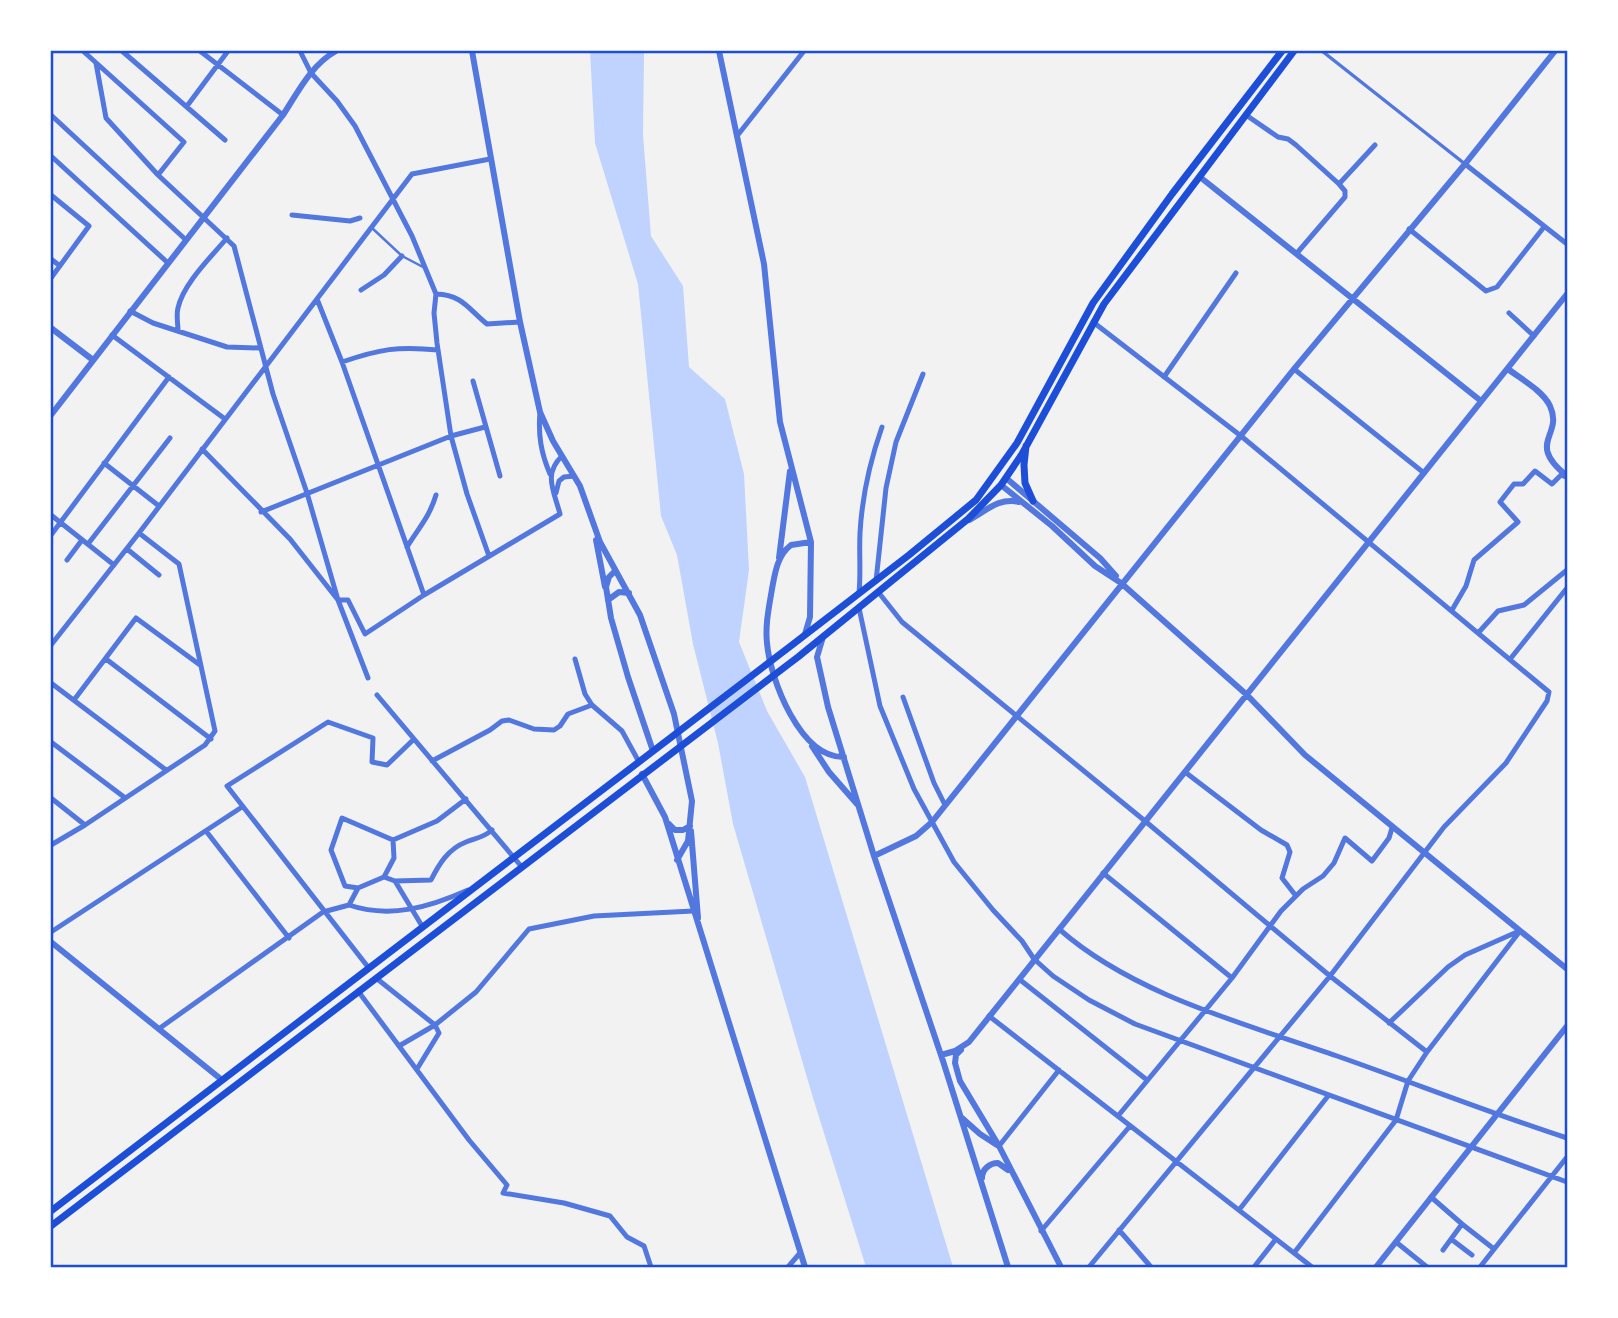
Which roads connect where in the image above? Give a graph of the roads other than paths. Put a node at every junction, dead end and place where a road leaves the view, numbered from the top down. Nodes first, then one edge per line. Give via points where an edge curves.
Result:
1 (83, 51) edge
2 (122, 51) edge
3 (200, 51) edge
4 (228, 51) edge
5 (300, 51) edge
6 (336, 51) edge
7 (472, 51) edge
8 (719, 51) edge
9 (804, 51) edge
10 (1282, 51) edge
11 (1294, 51) edge
12 (1322, 51) edge
13 (1555, 51) edge
14 (96, 63) junction
15 (218, 64) junction
16 (311, 73) junction
17 (187, 106) junction
18 (283, 115) junction
19 (1246, 115) junction
20 (51, 116) edge
21 (737, 135) junction
22 (225, 140) dead end
23 (1375, 145) dead end
24 (51, 156) edge
25 (490, 159) junction
26 (1465, 164) junction
27 (158, 175) junction
28 (1200, 177) junction
29 (1339, 184) junction
30 (51, 195) edge
31 (393, 201) junction
32 (292, 215) dead end
33 (205, 217) junction
34 (360, 218) dead end
35 (1544, 227) junction
36 (372, 228) junction
37 (1409, 229) junction
38 (227, 238) junction
39 (186, 240) junction
40 (1567, 244) edge
41 (1297, 253) junction
42 (402, 256) junction
43 (51, 259) edge
44 (168, 263) junction
45 (60, 266) junction
46 (423, 267) junction
47 (1236, 273) dead end
48 (51, 278) edge
49 (361, 290) dead end
50 (436, 294) junction
51 (1567, 295) edge
52 (1353, 297) junction
53 (317, 299) junction
54 (131, 311) junction
55 (1509, 313) dead end
56 (1093, 321) junction
57 (520, 322) junction
58 (51, 328) edge
59 (178, 331) junction
60 (112, 335) junction
61 (1534, 336) junction
62 (259, 348) junction
63 (438, 350) junction
64 (93, 360) junction
65 (342, 362) junction
66 (265, 368) junction
67 (1294, 369) junction
68 (1508, 369) junction
69 (923, 374) dead end
70 (169, 377) junction
71 (1164, 377) junction
72 (473, 381) dead end
73 (1481, 401) junction
74 (540, 412) junction
75 (51, 415) edge
76 (225, 419) junction
77 (485, 427) junction
78 (882, 427) dead end
79 (451, 436) junction
80 (1241, 436) junction
81 (170, 438) dead end
82 (1026, 445) junction
83 (202, 449) junction
84 (562, 456) junction
85 (104, 463) junction
86 (377, 464) junction
87 (790, 466) junction
88 (1424, 473) junction
89 (995, 475) junction
90 (500, 476) dead end
91 (574, 476) junction
92 (551, 477) junction
93 (1567, 477) edge
94 (1003, 481) junction
95 (132, 485) junction
96 (307, 493) junction
97 (436, 495) dead end
98 (555, 496) junction
99 (1030, 503) junction
100 (159, 506) junction
101 (261, 512) junction
102 (51, 515) edge
103 (967, 520) junction
104 (60, 522) junction
105 (593, 524) junction
106 (139, 533) junction
107 (51, 535) edge
108 (1369, 541) junction
109 (85, 542) junction
110 (811, 542) junction
111 (407, 547) junction
112 (127, 549) junction
113 (489, 556) junction
114 (779, 559) junction
115 (67, 560) dead end
116 (114, 565) junction
117 (1567, 570) edge
118 (615, 571) junction
119 (159, 575) dead end
120 (876, 581) junction
121 (1121, 583) junction
122 (606, 587) junction
123 (1567, 588) edge
124 (629, 593) junction
125 (878, 593) junction
126 (859, 594) junction
127 (424, 595) junction
128 (338, 600) junction
129 (608, 600) junction
130 (859, 608) junction
131 (1451, 610) junction
132 (810, 617) junction
133 (823, 622) junction
134 (1479, 632) junction
135 (804, 636) junction
136 (824, 636) junction
137 (51, 645) edge
138 (807, 649) junction
139 (817, 657) junction
140 (1511, 658) junction
141 (106, 659) junction
142 (575, 659) dead end
143 (200, 665) junction
144 (368, 678) dead end
145 (51, 683) edge
146 (377, 695) dead end
147 (1247, 695) junction
148 (903, 697) dead end
149 (74, 700) junction
150 (592, 705) junction
151 (1016, 716) junction
152 (807, 738) junction
153 (211, 739) junction
154 (413, 740) junction
155 (51, 741) edge
156 (653, 751) junction
157 (844, 757) junction
158 (432, 761) junction
159 (639, 762) junction
160 (166, 770) junction
161 (1185, 772) junction
162 (642, 774) junction
163 (124, 797) junction
164 (51, 798) edge
165 (466, 799) junction
166 (945, 805) junction
167 (242, 807) junction
168 (859, 807) junction
169 (1145, 821) junction
170 (666, 822) junction
171 (932, 822) junction
172 (85, 825) junction
173 (690, 826) junction
174 (1392, 828) junction
175 (492, 830) junction
176 (206, 831) junction
177 (393, 840) junction
178 (51, 845) edge
179 (1423, 852) junction
180 (874, 856) junction
181 (514, 857) junction
182 (677, 860) junction
183 (521, 866) junction
184 (1103, 873) junction
185 (384, 877) junction
186 (395, 881) junction
187 (358, 888) junction
188 (471, 889) junction
189 (1296, 896) junction
190 (349, 905) junction
191 (413, 910) junction
192 (693, 911) junction
193 (323, 912) junction
194 (1272, 925) junction
195 (422, 926) junction
196 (1059, 929) junction
197 (1520, 931) junction
198 (51, 932) edge
199 (700, 934) junction
200 (289, 938) junction
201 (51, 942) edge
202 (1034, 959) junction
203 (368, 967) junction
204 (1567, 969) edge
205 (1330, 976) junction
206 (375, 978) junction
207 (1232, 978) junction
208 (1019, 979) junction
209 (358, 991) junction
210 (1206, 1009) junction
211 (989, 1016) junction
212 (1390, 1023) junction
213 (435, 1025) junction
214 (1567, 1026) edge
215 (160, 1028) junction
216 (1280, 1036) junction
217 (1180, 1041) junction
218 (969, 1042) junction
219 (399, 1046) junction
220 (1427, 1052) junction
221 (941, 1055) junction
222 (1253, 1068) junction
223 (417, 1069) junction
224 (1059, 1070) junction
225 (222, 1080) junction
226 (1147, 1080) junction
227 (1408, 1081) junction
228 (232, 1088) junction
229 (1328, 1096) junction
230 (1496, 1115) junction
231 (1118, 1116) junction
232 (960, 1117) junction
233 (1396, 1120) junction
234 (1130, 1126) junction
235 (1567, 1138) edge
236 (999, 1146) junction
237 (1471, 1147) junction
238 (1567, 1157) edge
239 (1176, 1161) junction
240 (1552, 1176) junction
241 (1567, 1182) edge
242 (983, 1187) junction
243 (1020, 1188) junction
244 (1431, 1198) junction
245 (51, 1210) edge
246 (1238, 1210) junction
247 (1462, 1224) junction
248 (51, 1226) edge
249 (1119, 1230) junction
250 (1041, 1231) junction
251 (1276, 1239) junction
252 (1451, 1239) junction
253 (1396, 1242) junction
254 (1494, 1249) junction
255 (1443, 1250) dead end
256 (800, 1253) junction
257 (1294, 1253) junction
258 (1472, 1255) dead end
259 (651, 1267) edge
260 (789, 1267) edge
261 (804, 1267) edge
262 (1008, 1267) edge
263 (1061, 1267) edge
264 (1089, 1267) edge
265 (1151, 1267) edge
266 (1254, 1267) edge
267 (1312, 1267) edge
268 (1376, 1267) edge
269 (1427, 1267) edge
270 (1480, 1267) edge

1 - 14 street
2 - 17 street
3 - 15 street
4 - 15 street
5 - 16 street
6 - 16 street
7 - 25 street
8 - 21 street
9 - 21 street
10 - 89 main road via 1093,303 1033,417
11 - 19 main road
12 - 26 street
13 - 26 street
14 - 27 street via 106,118
14 - 27 street via 184,142
15 - 17 street
15 - 18 street
16 - 18 street
16 - 31 street via 355,126
17 - 22 street
18 - 33 street
19 - 28 main road
19 - 29 street via 1288,139
20 - 39 street
21 - 87 street via 764,264 776,396
23 - 29 street
24 - 44 street
25 - 31 street via 412,174
25 - 57 street
26 - 35 street
26 - 37 street
27 - 33 street
28 - 41 street
28 - 56 main road
29 - 41 street via 1345,197
30 - 45 street via 89,226
31 - 36 street
31 - 46 street
32 - 34 street
33 - 38 street
33 - 39 street
35 - 37 street via 1497,287 1486,291
35 - 40 street
36 - 42 lane
36 - 53 street
37 - 52 street
38 - 59 street via 196,275 178,306
38 - 62 street via 234,246
39 - 44 street
41 - 52 street
42 - 46 lane
42 - 49 street
43 - 45 street
44 - 54 street
45 - 48 street
46 - 50 street
47 - 71 street
50 - 57 street via 459,299 487,324
50 - 63 street
51 - 61 street
52 - 67 street
52 - 73 street
53 - 65 street
53 - 66 street
54 - 59 street
54 - 60 street
55 - 61 street
56 - 71 street
56 - 82 main road
57 - 74 street
58 - 64 street
59 - 62 street via 227,348
60 - 64 street
60 - 70 street
61 - 68 street
62 - 66 street
63 - 65 street via 391,348
63 - 79 street
64 - 75 street
65 - 86 street
66 - 76 street
66 - 96 street
67 - 80 street
67 - 88 street
68 - 73 street
68 - 93 street via 1550,405 1553,417 1547,454
69 - 120 street via 896,442
70 - 76 street
70 - 85 street
71 - 80 street
72 - 77 street
73 - 88 street
74 - 84 street
74 - 92 street via 538,434
76 - 83 street
77 - 79 street
77 - 90 street
78 - 126 street via 868,476 860,534
79 - 86 street
79 - 113 street
80 - 108 street
80 - 121 street
81 - 95 street
82 - 94 main road
82 - 99 main road via 1025,483
83 - 100 street
83 - 101 street
84 - 91 street
84 - 92 street via 553,464
85 - 95 street
85 - 104 street
86 - 96 street
86 - 111 street
87 - 110 street
87 - 114 street
88 - 108 street
89 - 94 main road
89 - 120 main road via 976,500
91 - 98 street via 559,481
91 - 105 street
92 - 98 street
93 - 131 street via 1561,475 1552,484 1535,471 1522,484 1514,484 1500,502 1518,522 1474,560 1466,586
94 - 99 street
94 - 103 main road
95 - 100 street
95 - 109 street
96 - 101 street
96 - 128 street
97 - 111 street via 430,515
98 - 113 street via 560,514
99 - 103 street via 1004,500
99 - 121 street via 1100,558
100 - 106 street
101 - 128 street via 290,539
102 - 104 street
103 - 125 main road
104 - 107 street
104 - 109 street
105 - 118 street
105 - 122 street
106 - 112 street
106 - 143 street via 179,564
108 - 131 street
108 - 147 street
109 - 115 street
109 - 116 street
110 - 114 street via 791,545
110 - 132 street
111 - 127 street
112 - 116 street
112 - 119 street
113 - 127 street
114 - 152 street via 766,639 784,700
116 - 137 street
117 - 134 street via 1524,605 1498,611
118 - 122 street
118 - 124 street
120 - 126 main road
121 - 147 street
121 - 151 street
122 - 129 street
123 - 140 street
124 - 129 street via 619,592
124 - 173 street via 674,714 692,801
125 - 130 main road
125 - 151 street via 902,622
126 - 133 main road
127 - 128 street via 365,634 348,600
128 - 144 street
129 - 156 street
130 - 136 main road
130 - 171 street via 880,706
131 - 134 street
132 - 133 street
132 - 135 street
133 - 135 main road
134 - 140 street
135 - 156 main road
136 - 138 main road
136 - 139 street
138 - 139 street
138 - 162 main road
139 - 157 street
140 - 179 street via 1549,692 1547,701 1506,764
141 - 143 street via 136,618
141 - 149 street
141 - 153 street
142 - 150 street
143 - 153 street via 215,731
145 - 149 street
146 - 154 street
147 - 161 street
147 - 174 street via 1304,755
148 - 166 street
149 - 160 street
150 - 158 street via 568,714 554,730 502,721
150 - 159 street via 622,731
151 - 166 street
151 - 169 street
152 - 157 street via 824,752
152 - 168 street
153 - 160 street
154 - 158 street
154 - 167 street via 387,765 372,762 373,737 328,722 226,786
155 - 163 street
156 - 159 main road
157 - 168 street
158 - 165 street
159 - 181 main road
160 - 163 street
161 - 169 street
161 - 189 street via 1287,845 1290,852 1282,878
162 - 170 street
162 - 183 main road
163 - 172 street
164 - 172 street
165 - 175 street
165 - 177 street via 437,821
166 - 171 street
167 - 176 street
167 - 193 street
168 - 180 street
169 - 184 street
169 - 194 street
170 - 173 street via 675,830
170 - 182 street
171 - 180 street via 916,836
171 - 202 street via 954,862
172 - 178 street
173 - 182 street
173 - 199 street
174 - 179 street
174 - 189 street via 1372,861 1345,838 1334,863
175 - 181 street
175 - 186 street via 441,859 430,880
176 - 198 street
176 - 200 street
177 - 185 street via 394,858
177 - 187 street via 342,818 331,850 345,886
179 - 197 street
179 - 205 street
180 - 221 street
181 - 183 street
181 - 188 main road
182 - 192 street
183 - 206 main road
184 - 196 street
184 - 207 street
185 - 186 street
185 - 187 street
186 - 191 street
187 - 190 street
188 - 191 street
188 - 195 main road
189 - 194 street
190 - 191 street via 366,911
190 - 193 street
191 - 195 street
192 - 199 street
192 - 213 street via 594,916 529,929 476,992
193 - 200 street
193 - 203 street
194 - 205 street
194 - 207 street
195 - 203 main road
196 - 202 street
196 - 210 street via 1117,971
197 - 204 street
197 - 212 street via 1456,961
197 - 220 street
199 - 256 street
200 - 215 street
201 - 215 street
202 - 208 street
202 - 217 street via 1109,1012
203 - 206 main road
203 - 225 main road
205 - 212 street
205 - 216 street
206 - 209 main road
206 - 213 street
207 - 210 street
208 - 211 street
208 - 226 street
209 - 219 street
209 - 228 main road
210 - 216 street
210 - 217 street
211 - 218 street
211 - 224 street
212 - 220 street
213 - 219 street
213 - 223 street via 439,1033
214 - 230 street
215 - 225 street
216 - 222 street
216 - 227 street
217 - 222 street
217 - 226 street
218 - 221 street
218 - 236 street via 956,1055 960,1081
219 - 223 street
220 - 227 street
221 - 232 street
222 - 229 street
222 - 239 street
223 - 259 street via 507,1185 503,1193 610,1216 627,1237 644,1246
224 - 231 street
224 - 236 street
225 - 228 main road
225 - 245 main road
226 - 231 street
227 - 230 street
227 - 233 street
228 - 248 main road
229 - 233 street
229 - 246 street
230 - 235 street
230 - 237 street
231 - 234 street
232 - 236 street
232 - 242 street
233 - 237 street
233 - 257 street
234 - 239 street
234 - 250 street
236 - 243 street
237 - 240 street
237 - 244 street
238 - 240 street
239 - 246 street
239 - 249 street
240 - 241 street
240 - 254 street
242 - 243 street via 984,1170 998,1163
242 - 262 street
243 - 250 street
244 - 247 street
244 - 253 street
246 - 251 street
247 - 252 street
247 - 254 street
249 - 264 street
249 - 265 street
250 - 263 street
251 - 257 street
251 - 266 street
252 - 255 street
252 - 258 street
253 - 268 street
253 - 269 street
254 - 270 street
256 - 260 street
256 - 261 street
257 - 267 street

